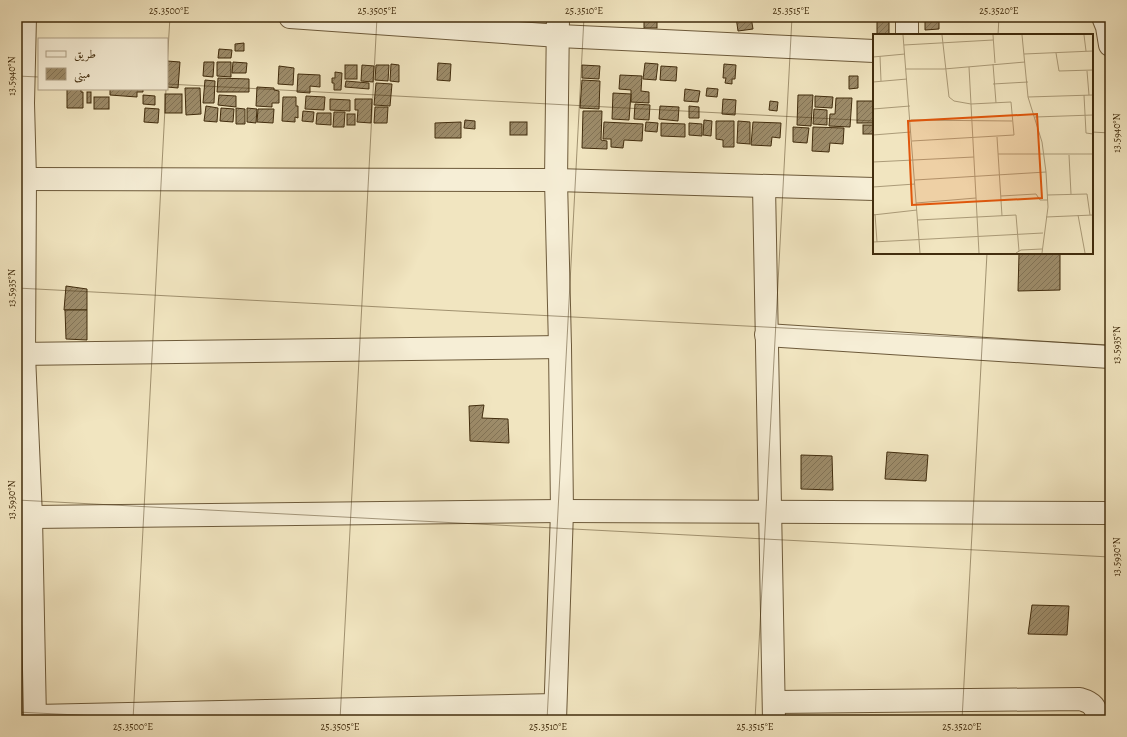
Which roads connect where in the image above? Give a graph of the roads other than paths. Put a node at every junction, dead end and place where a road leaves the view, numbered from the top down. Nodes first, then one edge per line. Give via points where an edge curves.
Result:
1 (25, 17) edge
2 (290, 17) edge
3 (907, 17) edge
4 (559, 26) edge
5 (907, 34) edge
6 (873, 51) edge
7 (20, 103) edge
8 (25, 179) junction
9 (556, 180) junction
10 (764, 186) junction
11 (873, 189) edge
12 (766, 335) junction
13 (560, 347) junction
14 (20, 354) edge
15 (1110, 357) edge
16 (562, 511) junction
17 (770, 512) junction
18 (1110, 513) edge
19 (30, 517) junction
20 (24, 554) edge
21 (774, 711) edge
22 (555, 713) edge
23 (35, 718) edge
24 (1099, 720) edge

1 - 7 street
2 - 4 street
3 - 5 street
4 - 6 street
4 - 9 street
7 - 8 street
8 - 9 street
8 - 14 street
9 - 10 street
9 - 13 street
10 - 11 street
10 - 12 street
12 - 15 street
12 - 17 street
13 - 14 street
13 - 16 street
14 - 19 street
16 - 17 street
16 - 19 street
16 - 22 street
17 - 18 street
17 - 21 street
19 - 20 street
20 - 23 street
21 - 24 street via 1080,699 1088,701 1095,708
22 - 23 street

